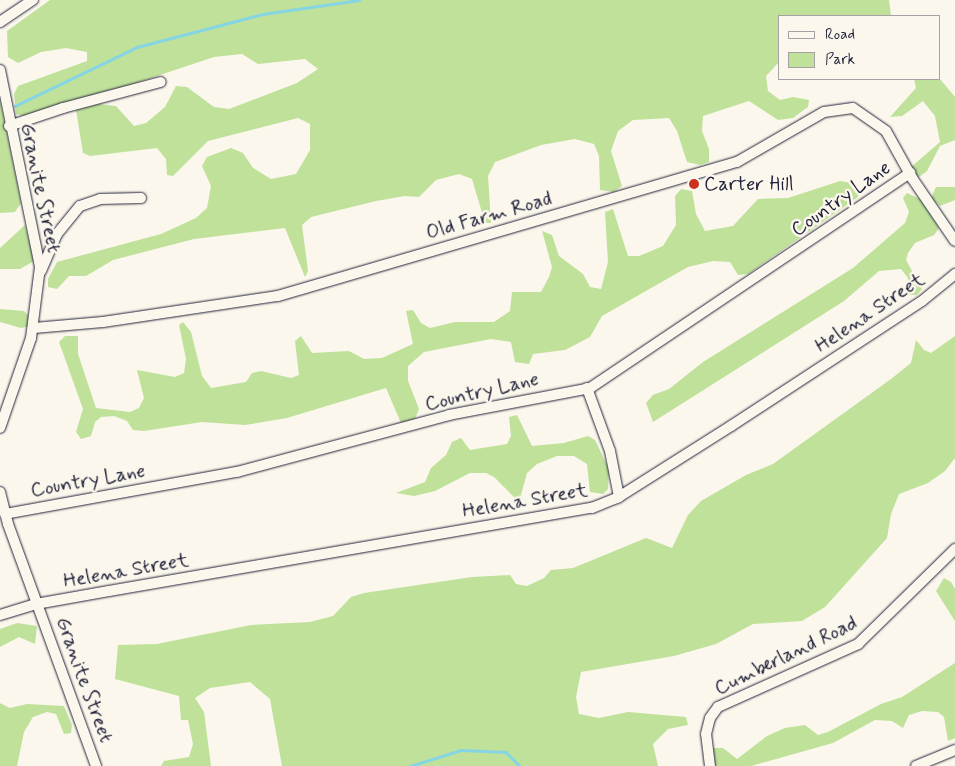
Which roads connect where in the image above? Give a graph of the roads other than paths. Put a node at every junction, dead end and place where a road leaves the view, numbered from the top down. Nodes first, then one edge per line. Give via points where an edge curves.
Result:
1 (33, 0) edge
2 (0, 22) edge
3 (0, 70) edge
4 (161, 82) dead end
5 (9, 126) junction
6 (910, 173) junction
7 (141, 198) dead end
8 (955, 241) edge
9 (40, 274) junction
10 (955, 274) edge
11 (34, 328) junction
12 (587, 388) junction
13 (0, 428) edge
14 (0, 492) edge
15 (619, 497) junction
16 (5, 514) junction
17 (955, 549) edge
18 (38, 604) junction
19 (0, 615) edge
20 (955, 750) edge
21 (96, 766) edge
22 (710, 766) edge
23 (916, 766) edge

1 - 2 street
3 - 5 street, Granite Street
4 - 5 street
5 - 9 street, Granite Street
6 - 8 street
6 - 11 street, Old Farm Road via 886,131 875,120 853,108 840,109 824,112 737,162 278,296 103,322
6 - 12 street, Country Lane
7 - 9 street via 100,199 80,206 57,234
9 - 11 street, Granite Street
10 - 15 street, Helena Street via 920,302
11 - 13 street, Granite Street
12 - 15 street via 610,451
12 - 16 street, Country Lane via 449,415 237,472
14 - 16 street, Granite Street
15 - 18 street, Helena Street via 592,508
16 - 18 street, Granite Street
17 - 22 street, Cumberland Road via 858,644 718,707 710,718 706,734
18 - 19 street, Helena Street
18 - 21 street, Granite Street
20 - 23 street

